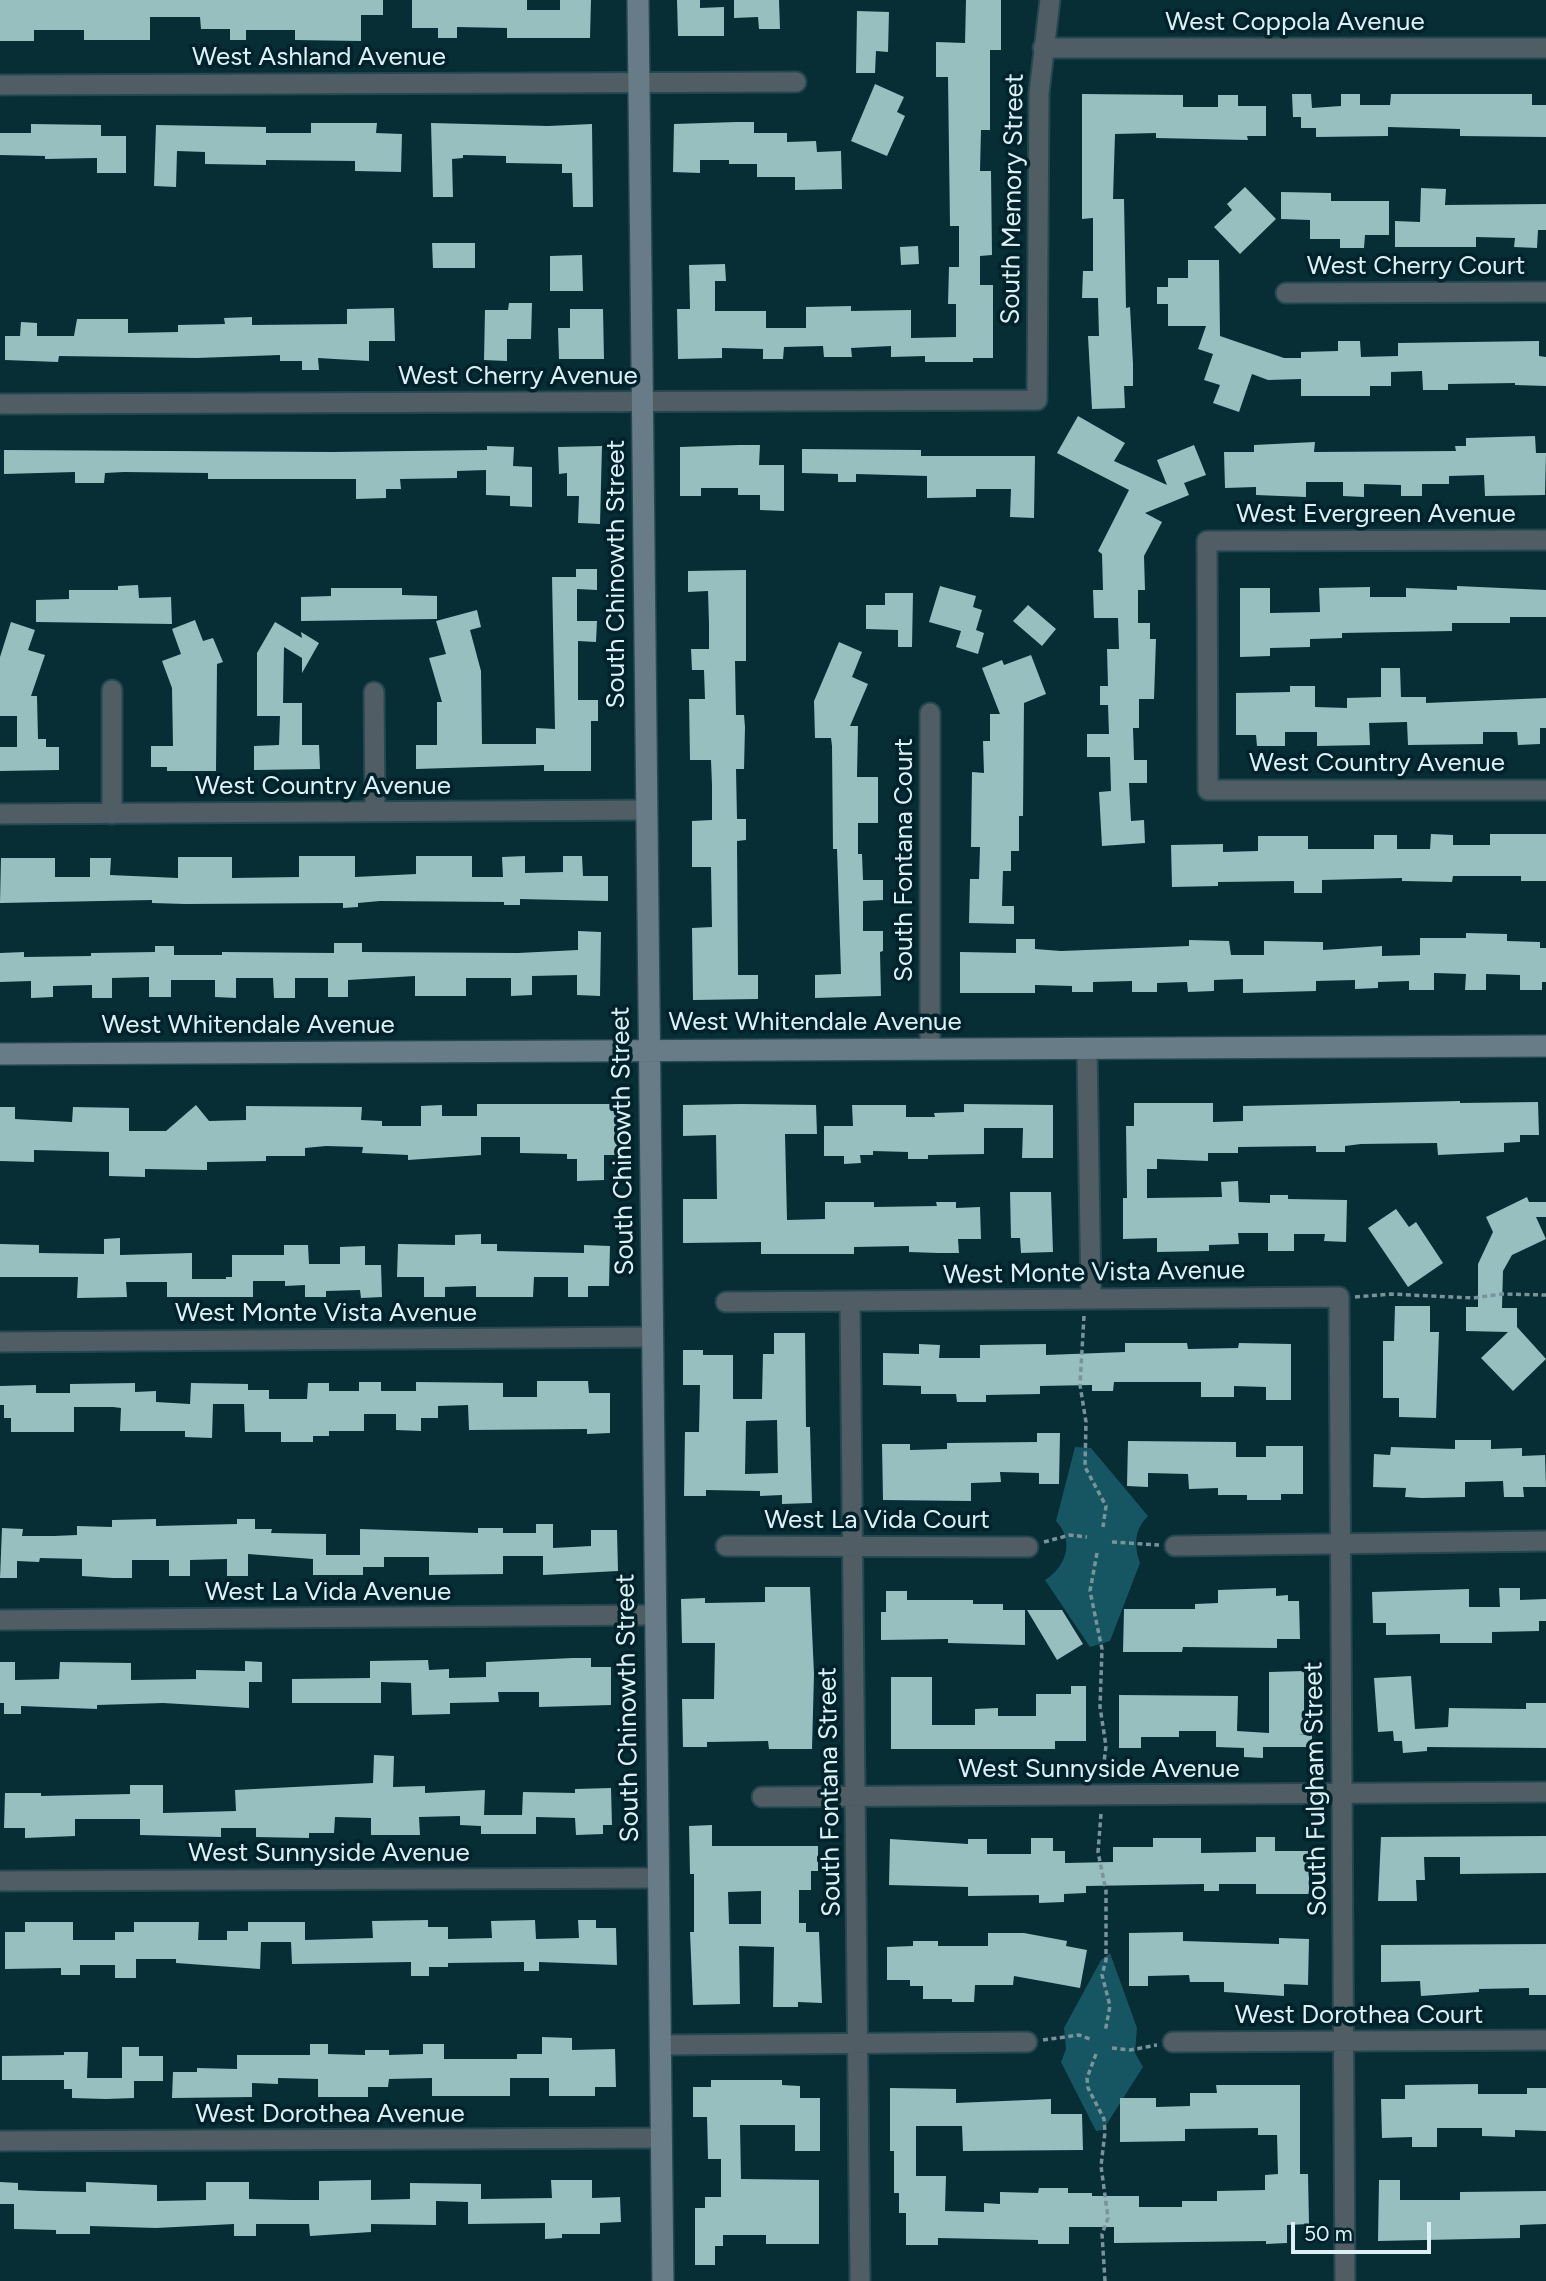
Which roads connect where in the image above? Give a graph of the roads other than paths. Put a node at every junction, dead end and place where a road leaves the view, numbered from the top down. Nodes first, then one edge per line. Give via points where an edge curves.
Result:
1 (638, 0) edge
2 (1050, 0) edge
3 (1043, 48) junction
4 (1546, 48) edge
5 (639, 81) junction
6 (796, 82) dead end
7 (0, 85) edge
8 (1546, 292) edge
9 (1286, 293) dead end
10 (1037, 400) joint
11 (643, 402) junction
12 (0, 404) edge
13 (1546, 540) edge
14 (112, 690) dead end
15 (374, 692) dead end
16 (930, 713) dead end
17 (1208, 790) joint
18 (1546, 790) edge
19 (646, 810) junction
20 (375, 811) junction
21 (0, 814) edge
22 (112, 814) junction
23 (1546, 1046) edge
24 (1087, 1048) junction
25 (930, 1049) junction
26 (650, 1051) junction
27 (0, 1054) edge
28 (1339, 1297) joint
29 (1091, 1298) junction
30 (726, 1301) dead end
31 (850, 1301) junction
32 (653, 1337) junction
33 (0, 1342) edge
34 (1546, 1541) edge
35 (1339, 1544) junction
36 (726, 1546) dead end
37 (1175, 1546) road end
38 (853, 1547) junction
39 (1028, 1547) road end
40 (655, 1615) junction
41 (0, 1620) edge
42 (1546, 1792) edge
43 (1342, 1793) junction
44 (762, 1797) dead end
45 (857, 1797) junction
46 (658, 1878) junction
47 (0, 1881) edge
48 (1344, 2040) junction
49 (1546, 2040) edge
50 (1027, 2042) road end
51 (1173, 2042) road end
52 (858, 2044) junction
53 (660, 2045) junction
54 (661, 2138) junction
55 (0, 2141) edge
56 (663, 2281) edge
57 (860, 2281) edge
58 (1345, 2281) edge

1 - 5 street, South Chinowth Street
2 - 3 street, South Memory Street
3 - 4 street, West Coppola Avenue
3 - 10 street, South Memory Street
5 - 6 street, West Ashland Avenue
5 - 7 street, West Ashland Avenue
5 - 11 street, South Chinowth Street
8 - 9 street, West Cherry Court
10 - 11 street, West Cherry Avenue
11 - 12 street, West Cherry Avenue
11 - 19 street, South Chinowth Street
13 - 17 street, West Evergreen Avenue via 1207,541
14 - 22 street
15 - 20 street
16 - 25 street, South Fontana Court
17 - 18 street, West Country Avenue
19 - 20 street, West Country Avenue
19 - 26 street, South Chinowth Street
20 - 22 street, West Country Avenue
21 - 22 street, West Country Avenue
23 - 24 street, West Whitendale Avenue
24 - 25 street, West Whitendale Avenue
24 - 29 street
25 - 26 street, West Whitendale Avenue
26 - 27 street, West Whitendale Avenue
26 - 32 street, South Chinowth Street
28 - 29 street, West Monte Vista Avenue
28 - 35 street, South Fulgham Street
29 - 31 street, West Monte Vista Avenue
30 - 31 street, West Monte Vista Avenue
31 - 38 street, South Fontana Street
32 - 33 street, West Monte Vista Avenue
32 - 40 street, South Chinowth Street
34 - 35 street
35 - 37 street
35 - 43 street, South Fulgham Street
36 - 38 street, West La Vida Court
38 - 39 street, West La Vida Court
38 - 45 street, South Fontana Street
40 - 41 street, West La Vida Avenue
40 - 46 street, South Chinowth Street
42 - 43 street, West Sunnyside Avenue
43 - 45 street, West Sunnyside Avenue
43 - 48 street, South Fulgham Street
44 - 45 street, West Sunnyside Avenue
45 - 52 street, South Fontana Street
46 - 47 street, West Sunnyside Avenue
46 - 53 street, South Chinowth Street
48 - 49 street, West Dorothea Court
48 - 51 street, West Dorothea Court
48 - 58 street, South Fulgham Street
50 - 52 street
52 - 53 street
52 - 57 street, South Fontana Street
53 - 54 street, South Chinowth Street
54 - 55 street, West Dorothea Avenue
54 - 56 street, South Chinowth Street

